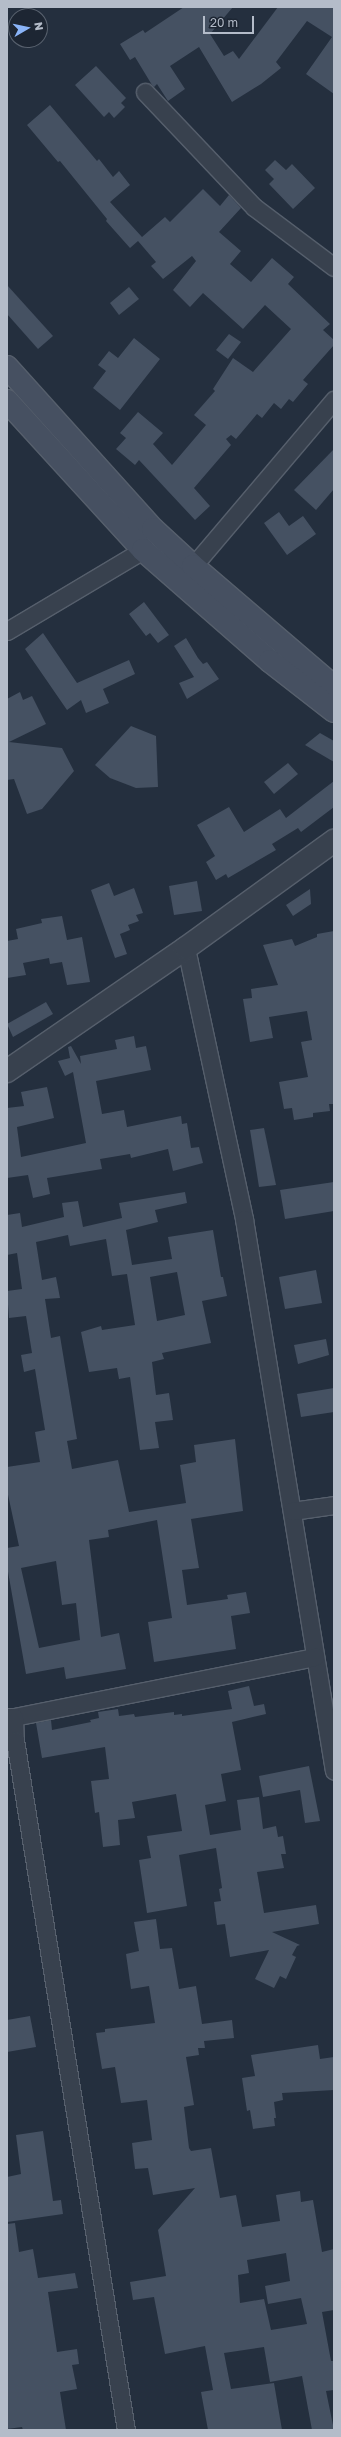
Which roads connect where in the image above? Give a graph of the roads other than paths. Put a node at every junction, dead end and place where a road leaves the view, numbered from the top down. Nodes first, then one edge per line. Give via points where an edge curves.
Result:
1 (145, 92) dead end
2 (334, 267) edge
3 (7, 367) edge
4 (334, 400) edge
5 (7, 402) edge
6 (143, 550) junction
7 (193, 566) junction
8 (7, 631) edge
9 (334, 687) edge
10 (334, 711) edge
11 (334, 841) edge
12 (186, 948) junction
13 (7, 1071) edge
14 (334, 1505) edge
15 (292, 1511) junction
16 (315, 1657) junction
17 (11, 1717) edge
18 (334, 1771) edge
19 (126, 2430) edge

1 - 2 street via 254,207
3 - 7 main road via 154,529
4 - 7 street
5 - 6 main road
6 - 8 street
6 - 10 main road via 270,661
7 - 9 main road
11 - 12 street
12 - 13 street
12 - 15 street via 244,1219
14 - 15 street
15 - 16 street
16 - 17 street
16 - 18 street
17 - 19 street

